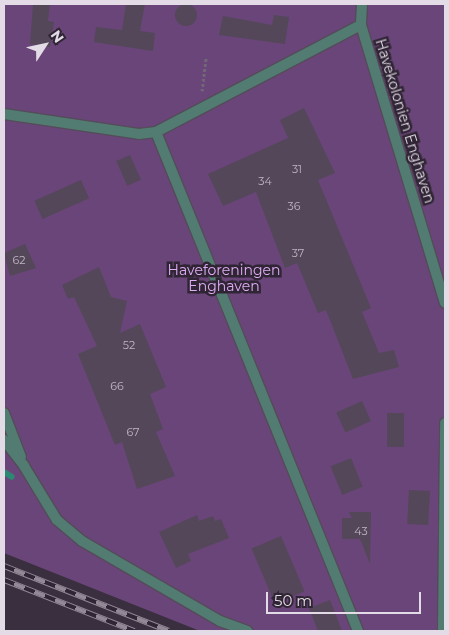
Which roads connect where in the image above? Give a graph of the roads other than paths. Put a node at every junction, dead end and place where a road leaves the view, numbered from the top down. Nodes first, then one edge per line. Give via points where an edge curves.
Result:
1 (362, 4) edge
2 (361, 25) junction
3 (4, 114) edge
4 (156, 132) junction
5 (445, 303) edge
6 (4, 413) edge
7 (445, 424) edge
8 (4, 440) edge
9 (24, 466) junction
10 (247, 631) edge
11 (358, 631) edge
12 (443, 631) edge

1 - 2 lane, Havekolonien Enghaven
2 - 4 lane
2 - 5 lane, Havekolonien Enghaven
3 - 4 lane via 139,134
4 - 11 lane
6 - 9 lane
7 - 12 lane
8 - 9 lane
9 - 10 lane via 57,520 82,541 220,621

